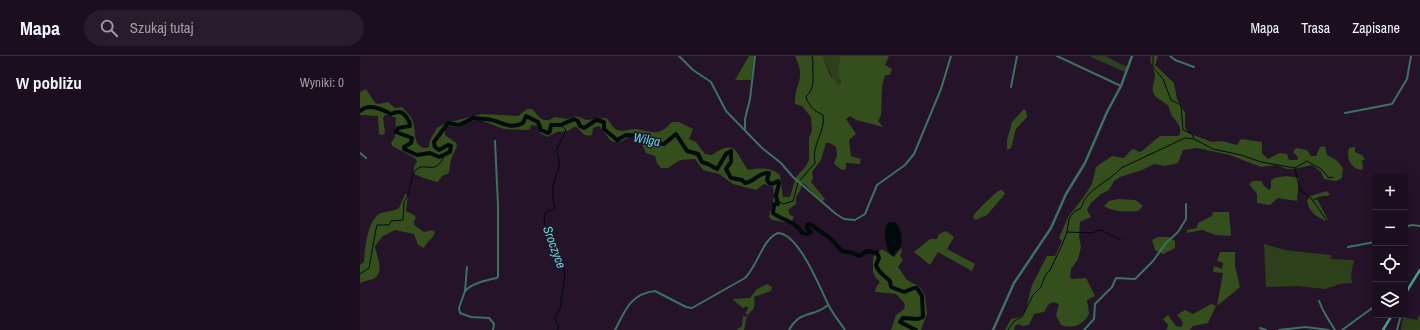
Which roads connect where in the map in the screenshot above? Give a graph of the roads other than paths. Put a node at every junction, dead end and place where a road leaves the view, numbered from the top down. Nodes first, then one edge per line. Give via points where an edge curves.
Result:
1 (678, 56) edge
2 (755, 56) edge
3 (951, 56) edge
4 (1017, 56) edge
5 (1057, 56) edge
6 (1132, 56) edge
7 (1170, 56) edge
8 (1411, 56) edge
9 (1194, 67) dead end
10 (1121, 86) junction
11 (1011, 87) dead end
12 (1345, 113) dead end
13 (746, 131) junction
14 (495, 141) dead end
15 (360, 153) edge
16 (366, 158) dead end
17 (1186, 204) dead end
18 (1408, 226) edge
19 (1420, 226) edge
20 (1372, 243) edge
21 (1348, 247) dead end
22 (467, 267) dead end
23 (1420, 270) edge
24 (1408, 289) edge
25 (465, 291) junction
26 (1319, 302) dead end
27 (828, 305) junction
28 (1372, 308) edge
29 (1390, 318) edge
30 (1400, 318) edge
31 (1260, 328) dead end
32 (493, 330) edge
33 (615, 330) edge
34 (789, 330) edge
35 (845, 330) edge
36 (993, 330) edge
37 (1084, 330) edge
38 (1266, 330) edge
39 (1279, 330) edge
40 (1329, 330) edge
41 (1335, 330) edge
42 (1342, 330) edge
43 (1383, 330) edge
44 (1397, 330) edge

1 - 13 street via 711,82 726,111
2 - 13 street via 745,119
3 - 13 street via 914,154 901,168 877,185 866,212 858,219 844,219 827,207
4 - 11 street
5 - 10 street
6 - 10 street
7 - 9 street
8 - 12 street via 1407,79 1392,104
10 - 36 street via 1085,162 1066,194 1057,218 1014,283
14 - 25 street via 498,276 484,280
15 - 16 street
17 - 37 street via 1186,219 1178,232 1135,279 1116,278 1112,287 1095,304 1093,323
18 - 19 street
20 - 21 street
22 - 25 street
23 - 24 main road
25 - 32 street via 459,308 460,314 489,318 494,324
26 - 41 street via 1324,316 1330,320
27 - 33 street via 819,284 792,240 778,232 770,237 745,278 692,308 654,291 639,296 625,309
27 - 34 street via 798,318
27 - 35 street
28 - 42 street
29 - 43 main road
30 - 44 street
31 - 38 street
39 - 40 street via 1310,327

